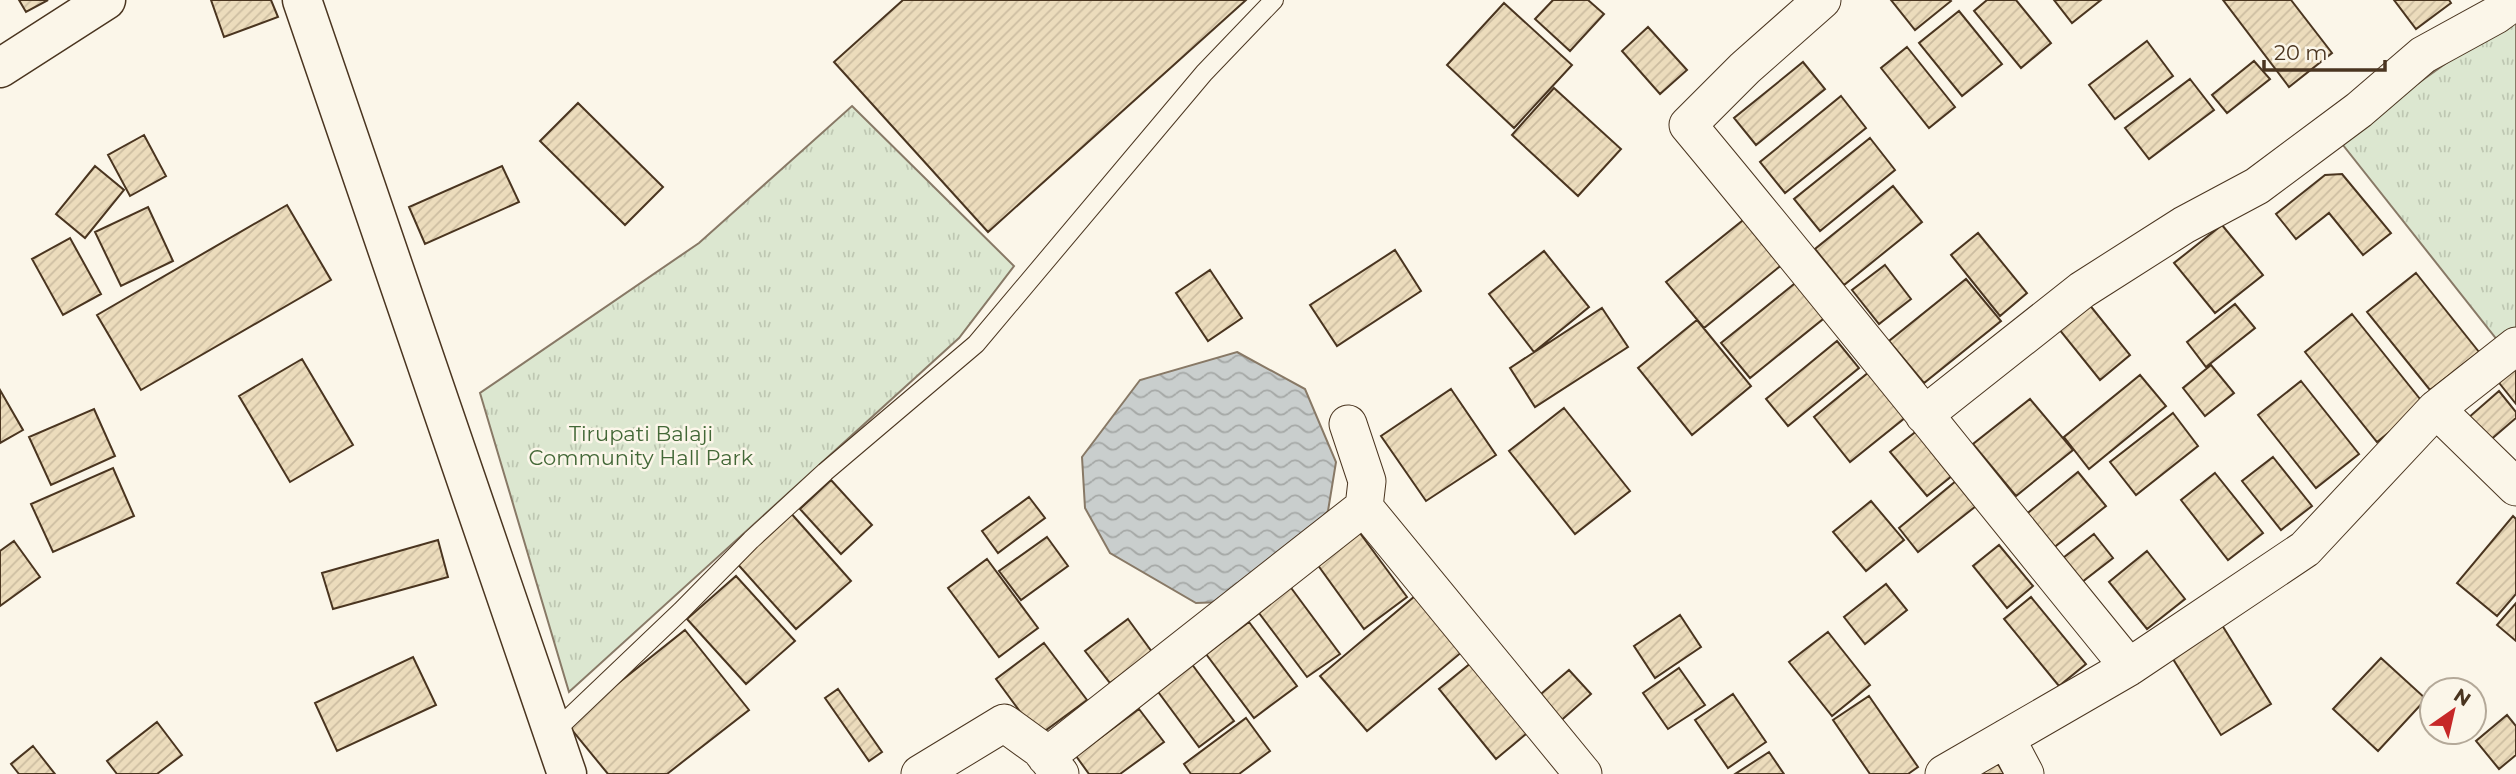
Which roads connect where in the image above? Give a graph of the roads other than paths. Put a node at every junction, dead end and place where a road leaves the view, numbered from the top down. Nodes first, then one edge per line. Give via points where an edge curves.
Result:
1 (106, 0) edge
2 (302, 0) edge
3 (1274, 0) edge
4 (1822, 0) edge
5 (2516, 0) edge
6 (0, 68) edge
7 (2516, 346) edge
8 (2436, 409) junction
9 (1924, 415) junction
10 (1348, 424) dead end
11 (2516, 487) edge
12 (1364, 507) junction
13 (2129, 667) junction
14 (553, 733) junction
15 (2006, 738) junction
16 (1053, 766) edge
17 (567, 774) edge
18 (920, 774) edge
19 (1583, 774) edge
20 (1944, 774) edge
21 (2025, 774) edge

1 - 6 main road
2 - 14 main road
3 - 14 lane via 1204,73 976,344 760,531
4 - 9 street via 1688,125
5 - 9 street via 2423,55 2257,186 2184,225 2082,290
7 - 8 street
8 - 11 street
8 - 13 street via 2305,549
9 - 13 street
10 - 12 street via 1367,481
12 - 16 street
12 - 19 street
13 - 15 street
14 - 17 main road
15 - 20 street
15 - 21 street
16 - 18 street via 1040,749 1004,723

